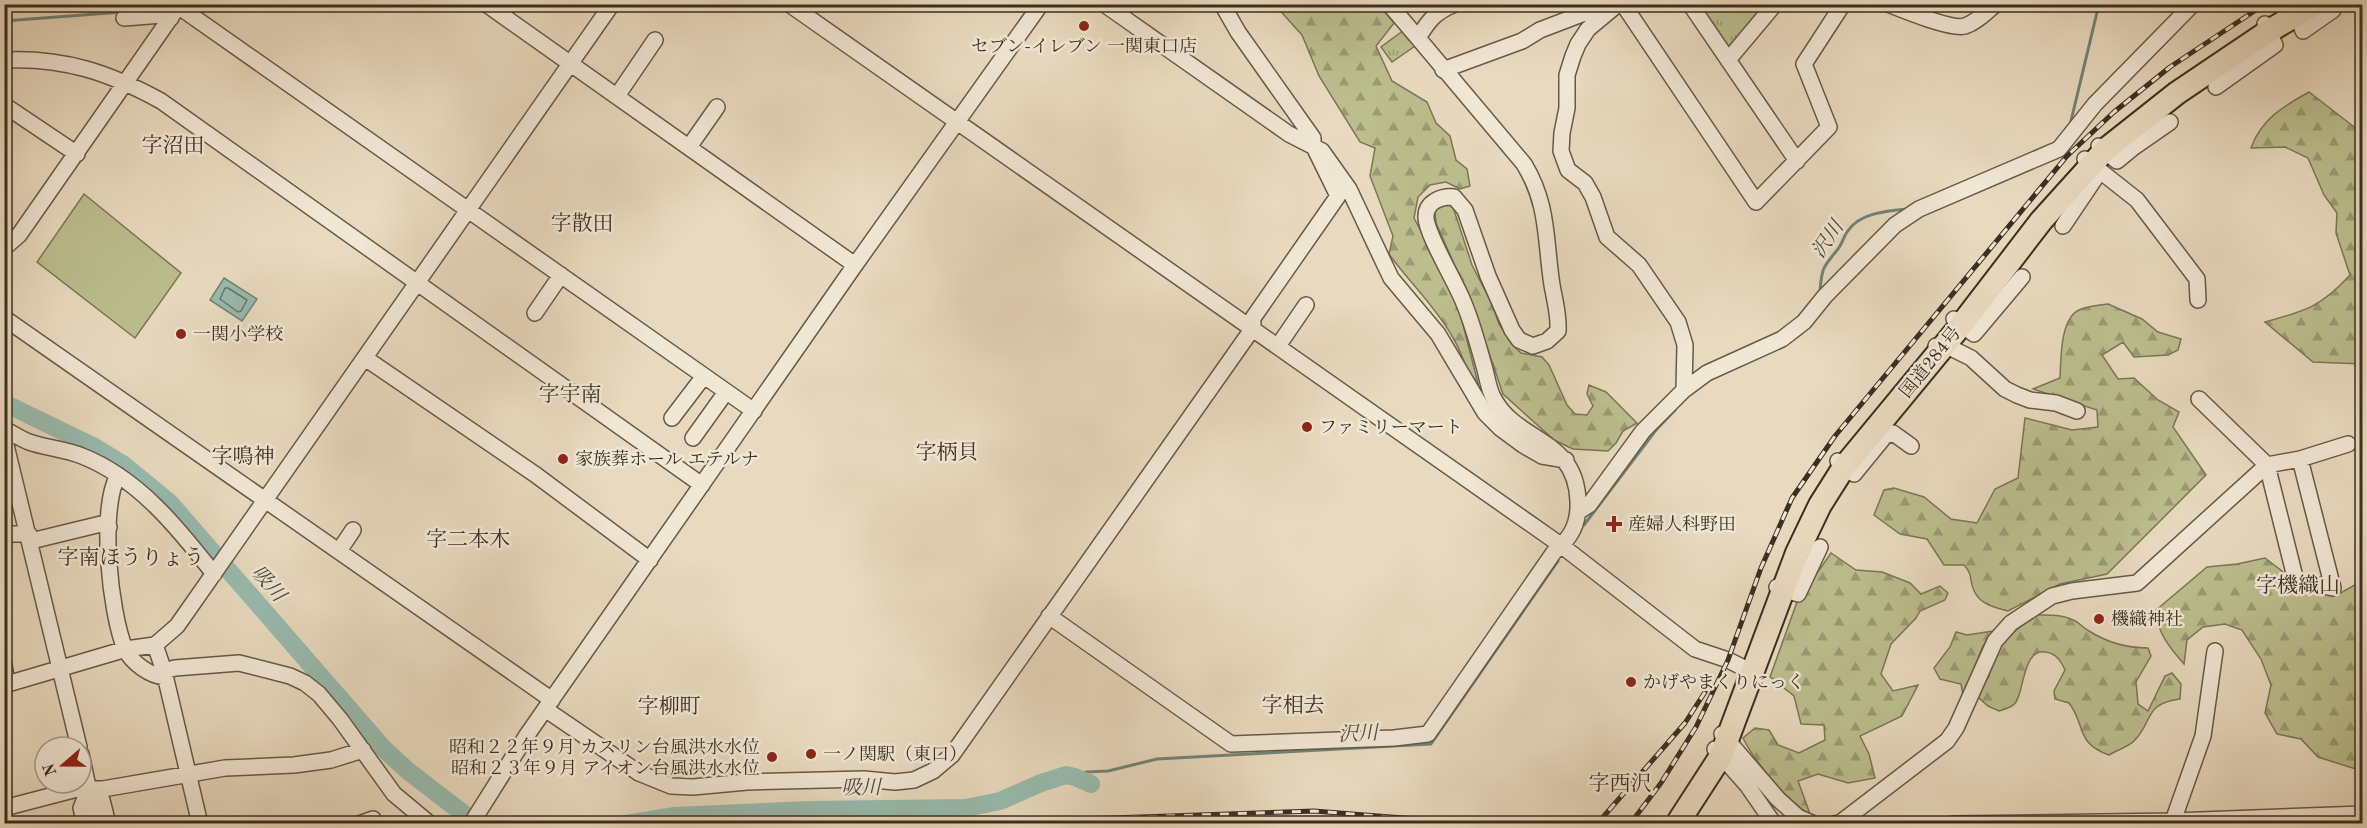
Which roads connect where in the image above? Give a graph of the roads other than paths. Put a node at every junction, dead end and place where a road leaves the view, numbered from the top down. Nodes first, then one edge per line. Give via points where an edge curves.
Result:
1 (486, 4) edge
2 (612, 4) edge
3 (789, 4) edge
4 (1041, 4) edge
5 (1104, 4) edge
6 (1389, 4) edge
7 (1455, 4) edge
8 (1608, 4) edge
9 (1618, 4) edge
10 (1623, 4) edge
11 (1690, 4) edge
12 (1775, 4) edge
13 (1843, 4) edge
14 (1888, 4) edge
15 (1996, 4) edge
16 (2193, 4) edge
17 (1226, 6) edge
18 (176, 8) edge
19 (2305, 8) edge
20 (124, 18) dead end
21 (2267, 27) junction
22 (1418, 38) junction
23 (655, 40) dead end
24 (4, 60) edge
25 (1728, 60) junction
26 (570, 63) junction
27 (1443, 70) junction
28 (125, 82) junction
29 (2216, 87) dead end
30 (617, 96) junction
31 (4, 105) edge
32 (717, 107) dead end
33 (957, 122) junction
34 (2170, 122) dead end
35 (1313, 146) junction
36 (689, 147) junction
37 (77, 154) junction
38 (2096, 158) junction
39 (1797, 161) junction
40 (468, 210) junction
41 (2063, 226) dead end
42 (4, 249) edge
43 (855, 265) junction
44 (561, 275) junction
45 (2022, 277) dead end
46 (417, 282) junction
47 (2198, 300) dead end
48 (1306, 305) dead end
49 (535, 313) dead end
50 (4, 318) edge
51 (1958, 321) junction
52 (1253, 328) junction
53 (1278, 346) junction
54 (1938, 346) junction
55 (365, 358) junction
56 (704, 376) junction
57 (1684, 390) junction
58 (726, 392) junction
59 (2199, 399) dead end
60 (754, 411) junction
61 (2076, 411) dead end
62 (672, 418) dead end
63 (4, 429) edge
64 (4, 437) edge
65 (693, 438) dead end
66 (2348, 444) dead end
67 (1911, 446) dead end
68 (2300, 459) junction
69 (1566, 460) junction
70 (1841, 464) junction
71 (8, 465) edge
72 (2267, 465) junction
73 (118, 475) junction
74 (702, 485) junction
75 (266, 500) junction
76 (1578, 512) junction
77 (109, 527) junction
78 (354, 530) dead end
79 (4, 534) edge
80 (30, 538) junction
81 (1562, 546) junction
82 (1820, 547) dead end
83 (339, 551) junction
84 (650, 560) junction
85 (218, 568) junction
86 (1779, 588) junction
87 (1049, 616) junction
88 (155, 645) junction
89 (126, 649) junction
90 (2215, 651) dead end
91 (4, 665) edge
92 (61, 670) junction
93 (1748, 670) junction
94 (164, 674) junction
95 (6, 685) edge
96 (548, 705) junction
97 (76, 735) edge
98 (1721, 744) junction
99 (363, 750) junction
100 (189, 774) junction
101 (93, 788) edge
102 (93, 792) edge
103 (54, 795) edge
104 (86, 795) edge
105 (90, 795) edge
106 (4, 808) edge
107 (2362, 814) edge
108 (474, 820) edge
109 (2172, 821) junction
110 (1840, 823) edge
111 (85, 824) edge
112 (96, 824) edge
113 (108, 824) edge
114 (200, 824) edge
115 (430, 824) edge
116 (1664, 824) edge
117 (1677, 824) edge
118 (1774, 824) edge
119 (1814, 824) edge
120 (1834, 824) edge
121 (1860, 824) edge
122 (1952, 824) edge

1 - 26 street
2 - 26 street
3 - 33 street
4 - 33 street
5 - 35 street via 1250,108
6 - 22 street
7 - 22 street via 1439,10
8 - 27 street
9 - 57 street via 1588,29 1573,56 1561,151 1568,170 1585,183 1593,197 1607,237 1639,265 1678,322 1685,345
10 - 39 street via 1756,202
11 - 25 street
12 - 25 street
13 - 39 street via 1804,64 1829,127
14 - 15 street via 1962,27 1975,22
16 - 57 street via 2095,104 2060,149 1919,208 1895,225 1804,322 1782,339 1707,373
17 - 35 street via 1313,138
18 - 20 street via 162,15
18 - 28 street
18 - 40 street
19 - 21 highway, 国道284号
21 - 29 street via 2275,45
21 - 38 highway, 国道284号
22 - 27 street
23 - 30 street
24 - 28 street via 53,61
25 - 39 street
26 - 30 street
26 - 40 street
27 - 69 street via 1524,164 1533,180 1543,210 1558,331 1548,341 1533,346 1519,340 1488,276 1465,210 1454,197 1434,201 1425,217 1464,303 1497,404 1503,413
28 - 37 street
28 - 46 street via 161,101
30 - 36 street
31 - 37 street
32 - 36 street
33 - 43 street
33 - 52 street
34 - 38 street via 2118,162
35 - 52 street via 1338,196 1253,318
35 - 69 street via 1322,151 1349,189 1391,278 1438,334 1485,413 1523,445 1542,456
36 - 43 street
37 - 42 street via 19,235
38 - 41 street
38 - 47 street via 2137,200 2180,255 2197,279
38 - 51 highway, 国道284号
40 - 44 street
40 - 46 street
43 - 60 street
44 - 49 street
44 - 56 street
45 - 51 street via 1974,334
46 - 55 street
46 - 74 street
48 - 53 street
50 - 75 street
51 - 54 highway, 国道284号
52 - 53 street
52 - 87 street
53 - 81 street
54 - 61 street via 1971,358 2017,395
54 - 70 highway, 国道284号
55 - 75 street
55 - 84 street via 536,475
56 - 58 street
56 - 62 street
57 - 76 street via 1643,431 1589,505
58 - 60 street
58 - 65 street
59 - 72 street
60 - 74 street
63 - 73 street via 28,442 82,455
64 - 71 street
66 - 68 street
67 - 70 street via 1893,433 1885,436 1854,474
68 - 72 street
68 - 72 street via 2333,588 2296,581
69 - 76 street via 1578,495
70 - 86 highway, 国道284号
71 - 80 street
72 - 110 street via 2137,583 2052,596 2011,623 1995,641 1947,741
73 - 77 street via 113,485
73 - 85 street via 148,498
74 - 84 street
75 - 83 street
75 - 85 street
76 - 81 street via 1573,533
77 - 80 street via 101,524
77 - 89 street via 109,582
78 - 83 street
79 - 80 street
80 - 92 street
81 - 87 street via 1554,552 1428,734 1231,744
81 - 93 street via 1695,649
82 - 86 street via 1798,594
83 - 96 street
84 - 96 street
85 - 88 street via 177,626
86 - 93 highway, 国道284号
87 - 96 street via 952,755 915,780 671,786 639,773
88 - 89 street
88 - 94 street
89 - 92 street
89 - 94 street via 134,662 158,677
90 - 109 street via 2203,736
91 - 95 street
92 - 95 street
92 - 97 street
93 - 98 highway, 国道284号
94 - 99 street via 176,668 239,663 290,676 319,694
94 - 100 street
96 - 108 street
98 - 116 highway, 国道284号
98 - 117 highway, 国道284号
98 - 118 street
98 - 119 street via 1798,818
99 - 100 street via 331,760
99 - 115 street via 394,794
100 - 101 street
100 - 114 street
102 - 113 street via 102,800
103 - 106 street
104 - 111 street via 81,808
105 - 112 street
107 - 109 street
109 - 122 street
110 - 120 street
110 - 121 street

